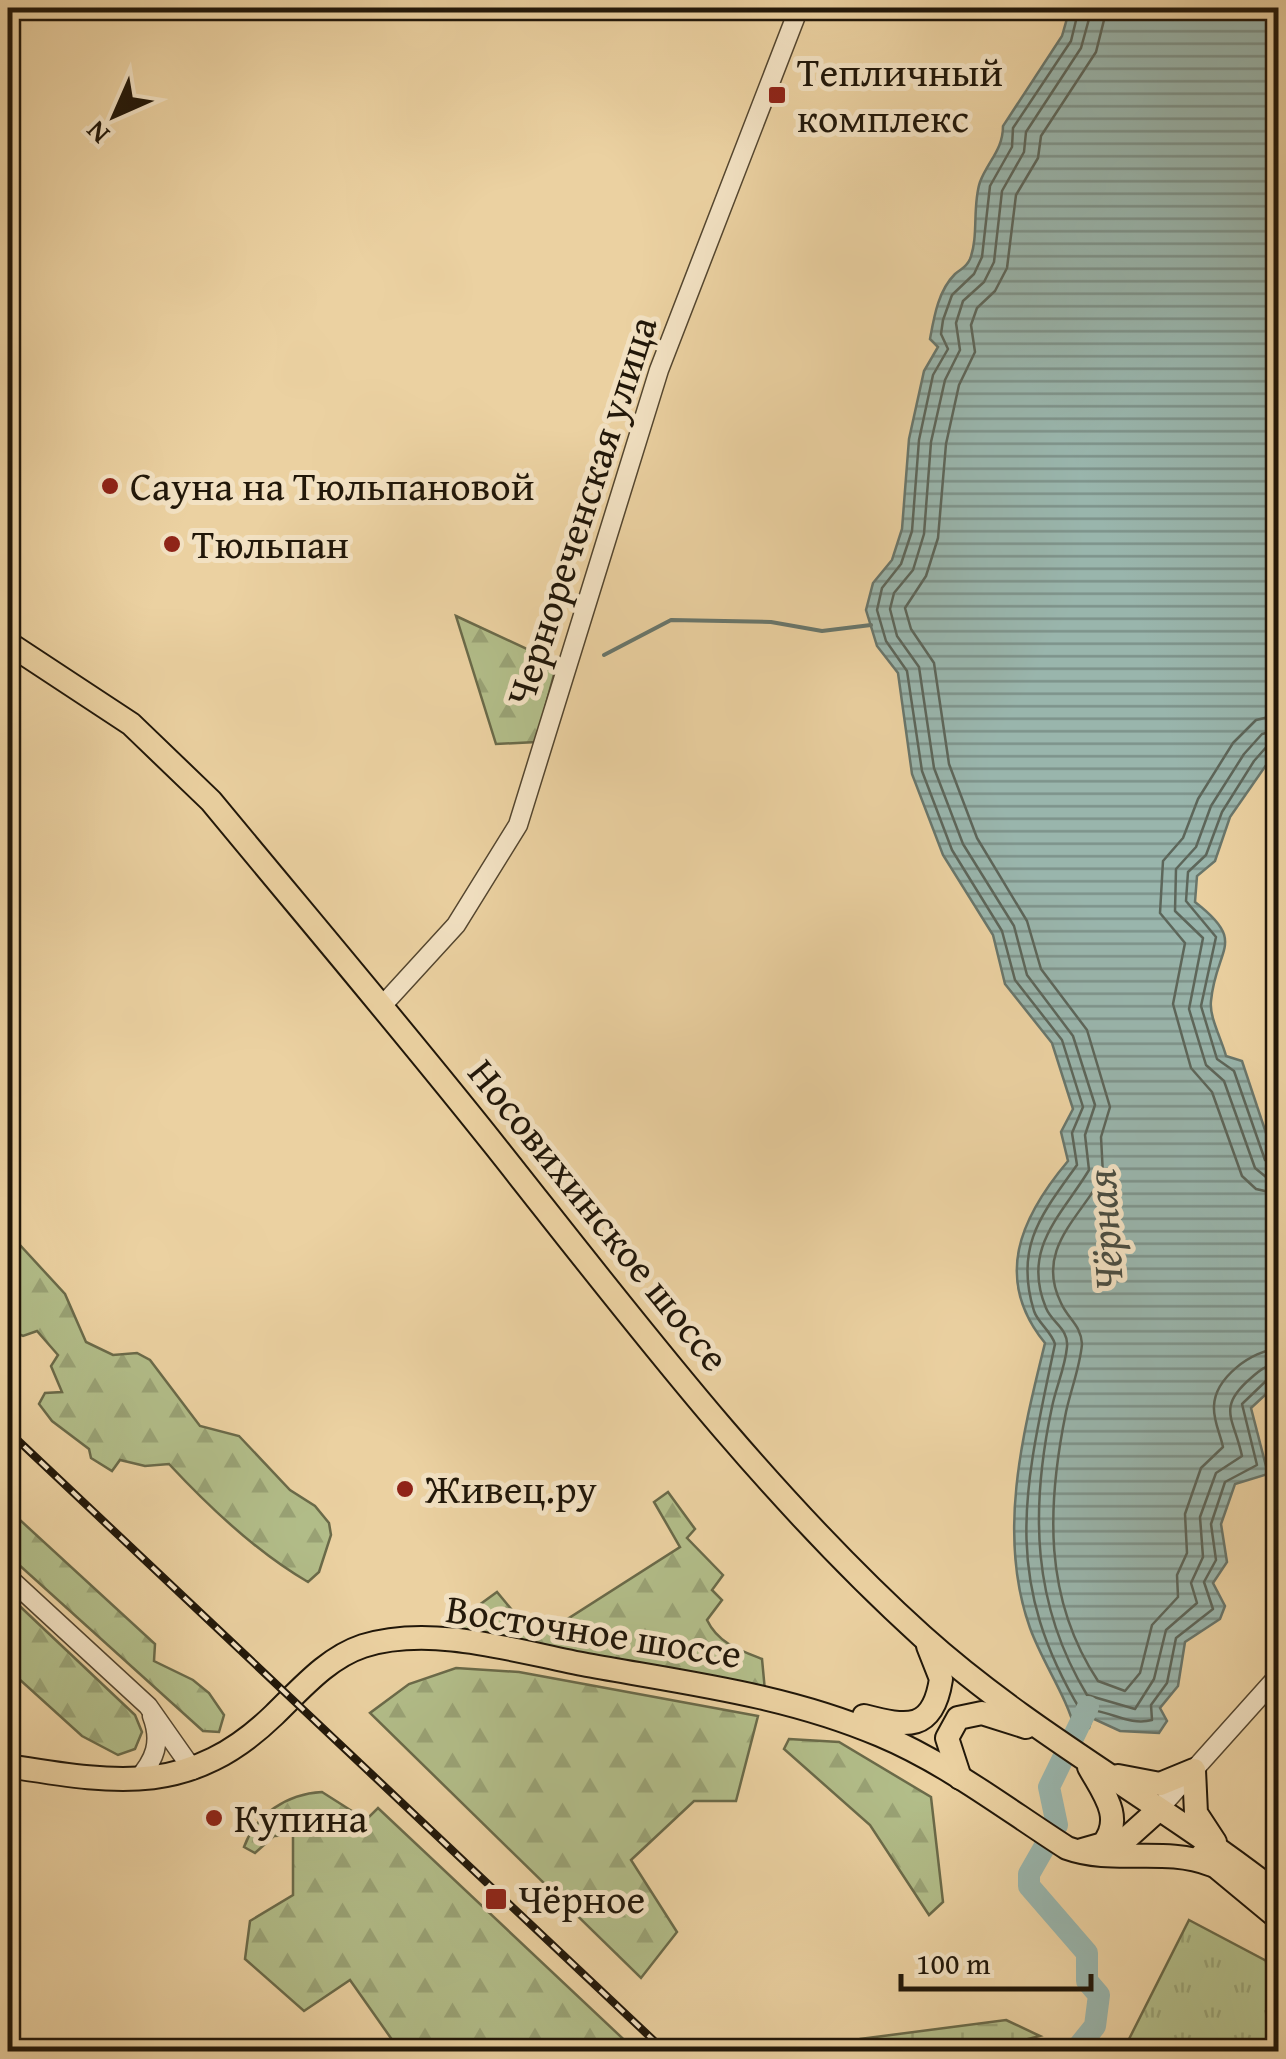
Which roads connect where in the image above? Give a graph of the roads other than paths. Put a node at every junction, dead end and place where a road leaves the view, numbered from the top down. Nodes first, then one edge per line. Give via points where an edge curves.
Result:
1 (799, 8) edge
2 (8, 644) edge
3 (382, 1007) junction
4 (8, 1577) edge
5 (924, 1638) junction
6 (1278, 1676) edge
7 (797, 1704) junction
8 (148, 1706) junction
9 (1044, 1733) junction
10 (1087, 1764) junction
11 (8, 1766) edge
12 (194, 1770) junction
13 (1194, 1770) junction
14 (960, 1778) junction
15 (137, 1780) junction
16 (1157, 1810) junction
17 (1064, 1846) junction
18 (1107, 1855) junction
19 (1218, 1858) junction
20 (1278, 1894) edge
21 (1278, 1918) edge

1 - 3 street, Чернореченская улица via 659,370 518,826 456,925
2 - 3 main road, Носовихинское шоссе via 98,700 167,755
3 - 5 main road, Носовихинское шоссе via 690,1389
4 - 8 street
5 - 7 main road via 941,1679 921,1721 900,1726
5 - 9 main road, Носовихинское шоссе
6 - 13 street
7 - 12 main road, Восточное шоссе via 461,1642 382,1642 341,1656 243,1744
7 - 14 main road, Восточное шоссе via 880,1735
8 - 12 street
8 - 15 street via 156,1754
9 - 10 main road, Носовихинское шоссе
9 - 14 main road via 982,1714 958,1718 947,1738
10 - 13 main road via 1145,1784
10 - 16 main road, Носовихинское шоссе
10 - 17 main road via 1110,1807 1112,1830 1098,1846
11 - 15 main road, Восточное шоссе
12 - 15 main road, Восточное шоссе
13 - 16 street
13 - 19 main road via 1196,1813
14 - 17 main road, Восточное шоссе
16 - 18 main road
16 - 19 main road, Носовихинское шоссе
17 - 18 main road, Восточное шоссе
18 - 19 main road, Восточное шоссе
19 - 20 main road
19 - 21 main road

